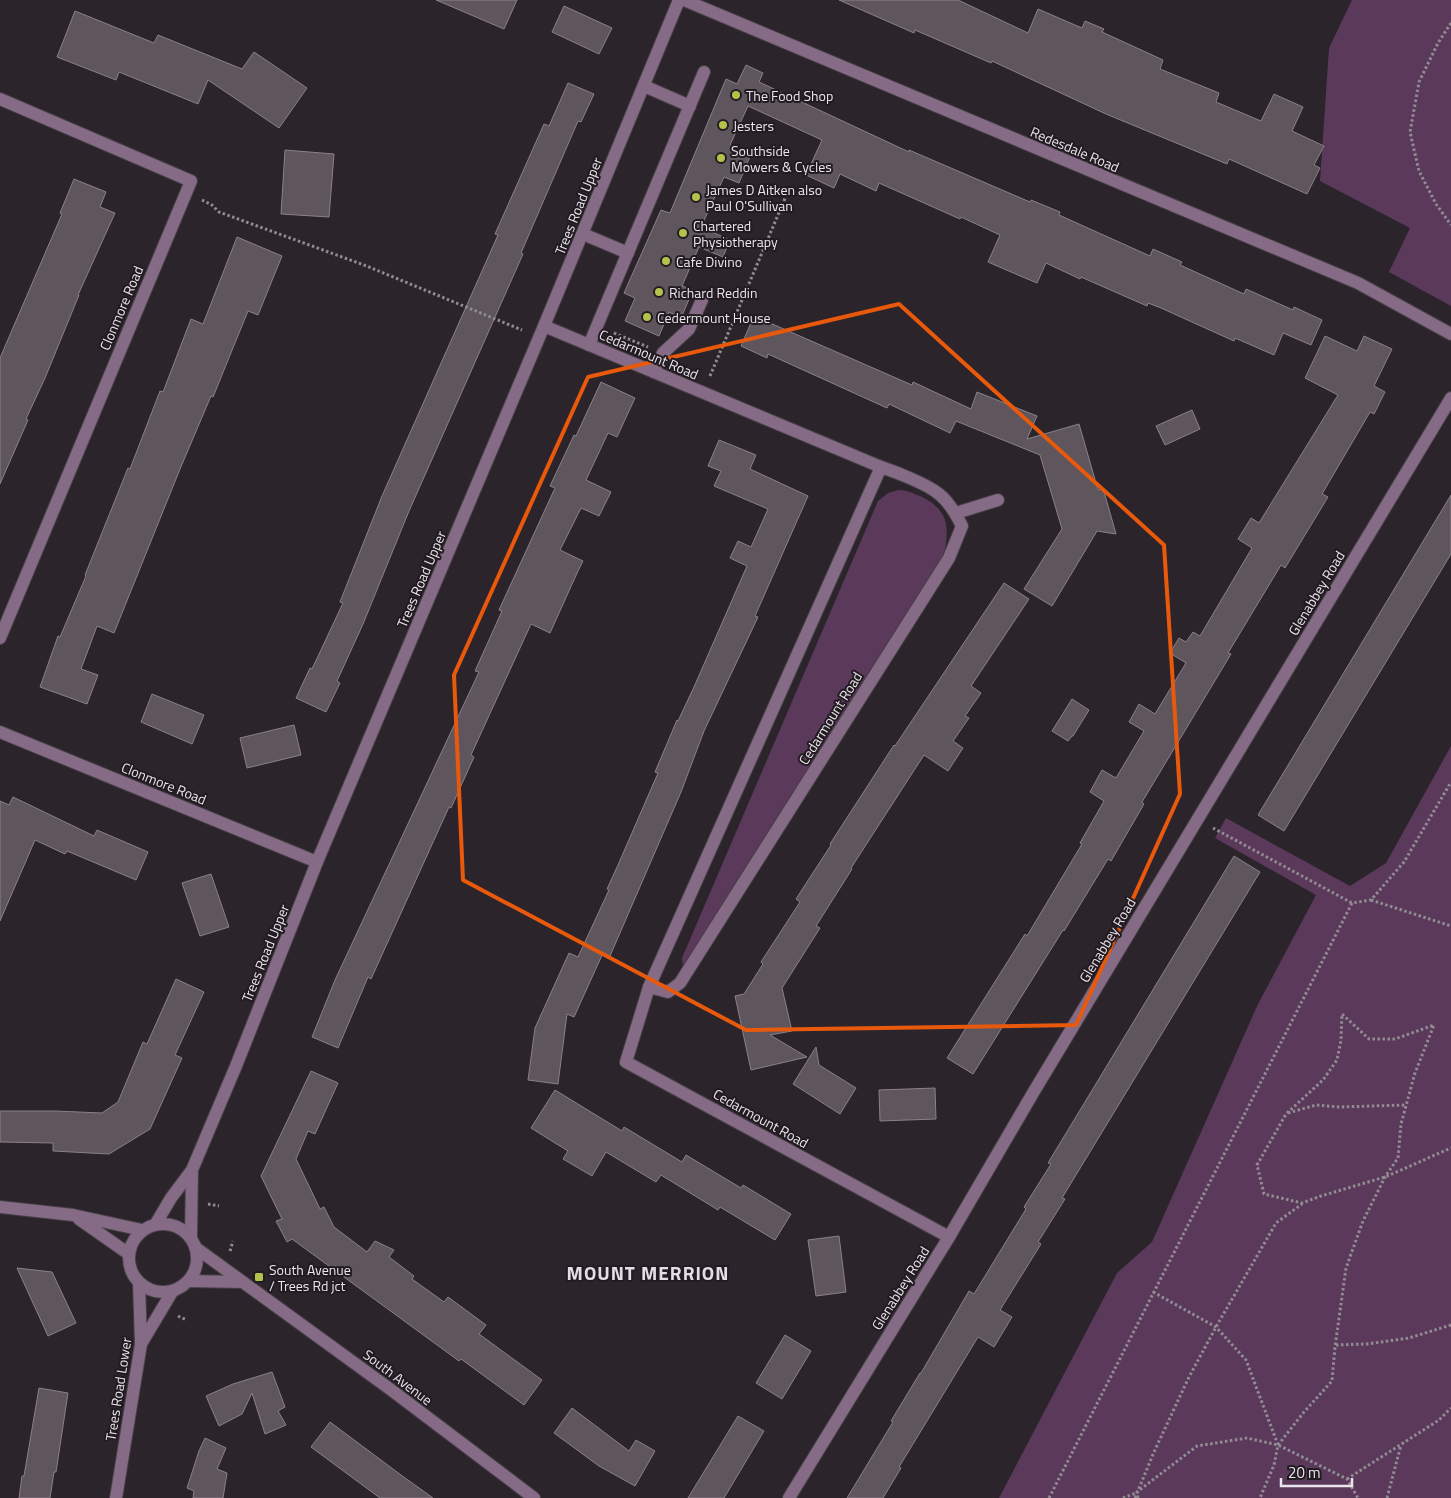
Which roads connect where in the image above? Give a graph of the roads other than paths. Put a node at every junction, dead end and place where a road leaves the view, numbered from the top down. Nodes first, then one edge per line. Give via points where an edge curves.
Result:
1 (679, 0) edge
2 (684, 0) edge
3 (704, 72) dead end
4 (644, 86) junction
5 (0, 99) edge
6 (690, 106) junction
7 (583, 234) junction
8 (628, 254) junction
9 (702, 300) dead end
10 (544, 326) junction
11 (1451, 334) edge
12 (589, 345) junction
13 (654, 372) junction
14 (1451, 398) edge
15 (881, 467) junction
16 (998, 500) dead end
17 (956, 513) junction
18 (0, 638) edge
19 (0, 732) edge
20 (317, 862) junction
21 (650, 987) junction
22 (192, 1170) junction
23 (0, 1207) edge
24 (73, 1215) junction
25 (154, 1225) junction
26 (142, 1230) junction
27 (949, 1237) junction
28 (194, 1243) junction
29 (129, 1254) junction
30 (189, 1281) junction
31 (242, 1282) junction
32 (139, 1283) junction
33 (172, 1292) junction
34 (142, 1344) junction
35 (116, 1498) edge
36 (534, 1498) edge
37 (789, 1498) edge

1 - 4 street, Trees Road Upper
2 - 11 street, Redesdale Road via 1358,283
3 - 6 street
4 - 6 street
4 - 7 street, Trees Road Upper
5 - 18 street, Clonmore Road via 191,181
6 - 8 street
7 - 8 street
7 - 10 street, Trees Road Upper
8 - 12 street
9 - 13 street via 689,329 663,353
10 - 12 street, Cedarmount Road
10 - 20 street, Trees Road Upper
12 - 13 street, Cedarmount Road
13 - 15 street, Cedarmount Road
14 - 27 street, Glenabbey Road
15 - 17 street, Cedarmount Road via 938,493
15 - 21 street, Cedarmount Road
16 - 17 street
17 - 21 street, Cedarmount Road via 962,526 949,558 680,983 668,992
19 - 20 street, Clonmore Road
20 - 22 street, Trees Road Upper
21 - 27 street, Cedarmount Road via 626,1062
22 - 25 street
22 - 28 street
23 - 24 street
24 - 26 street
24 - 29 street
25 - 26 street
25 - 28 street via 175,1226
26 - 29 street
27 - 37 street, Glenabbey Road
28 - 30 street via 197,1260
28 - 31 street, South Avenue
29 - 32 street via 132,1275
30 - 31 street
30 - 33 street
31 - 36 street, South Avenue
32 - 33 street via 160,1293
32 - 34 street, Trees Road Lower
33 - 34 street
34 - 35 street, Trees Road Lower

